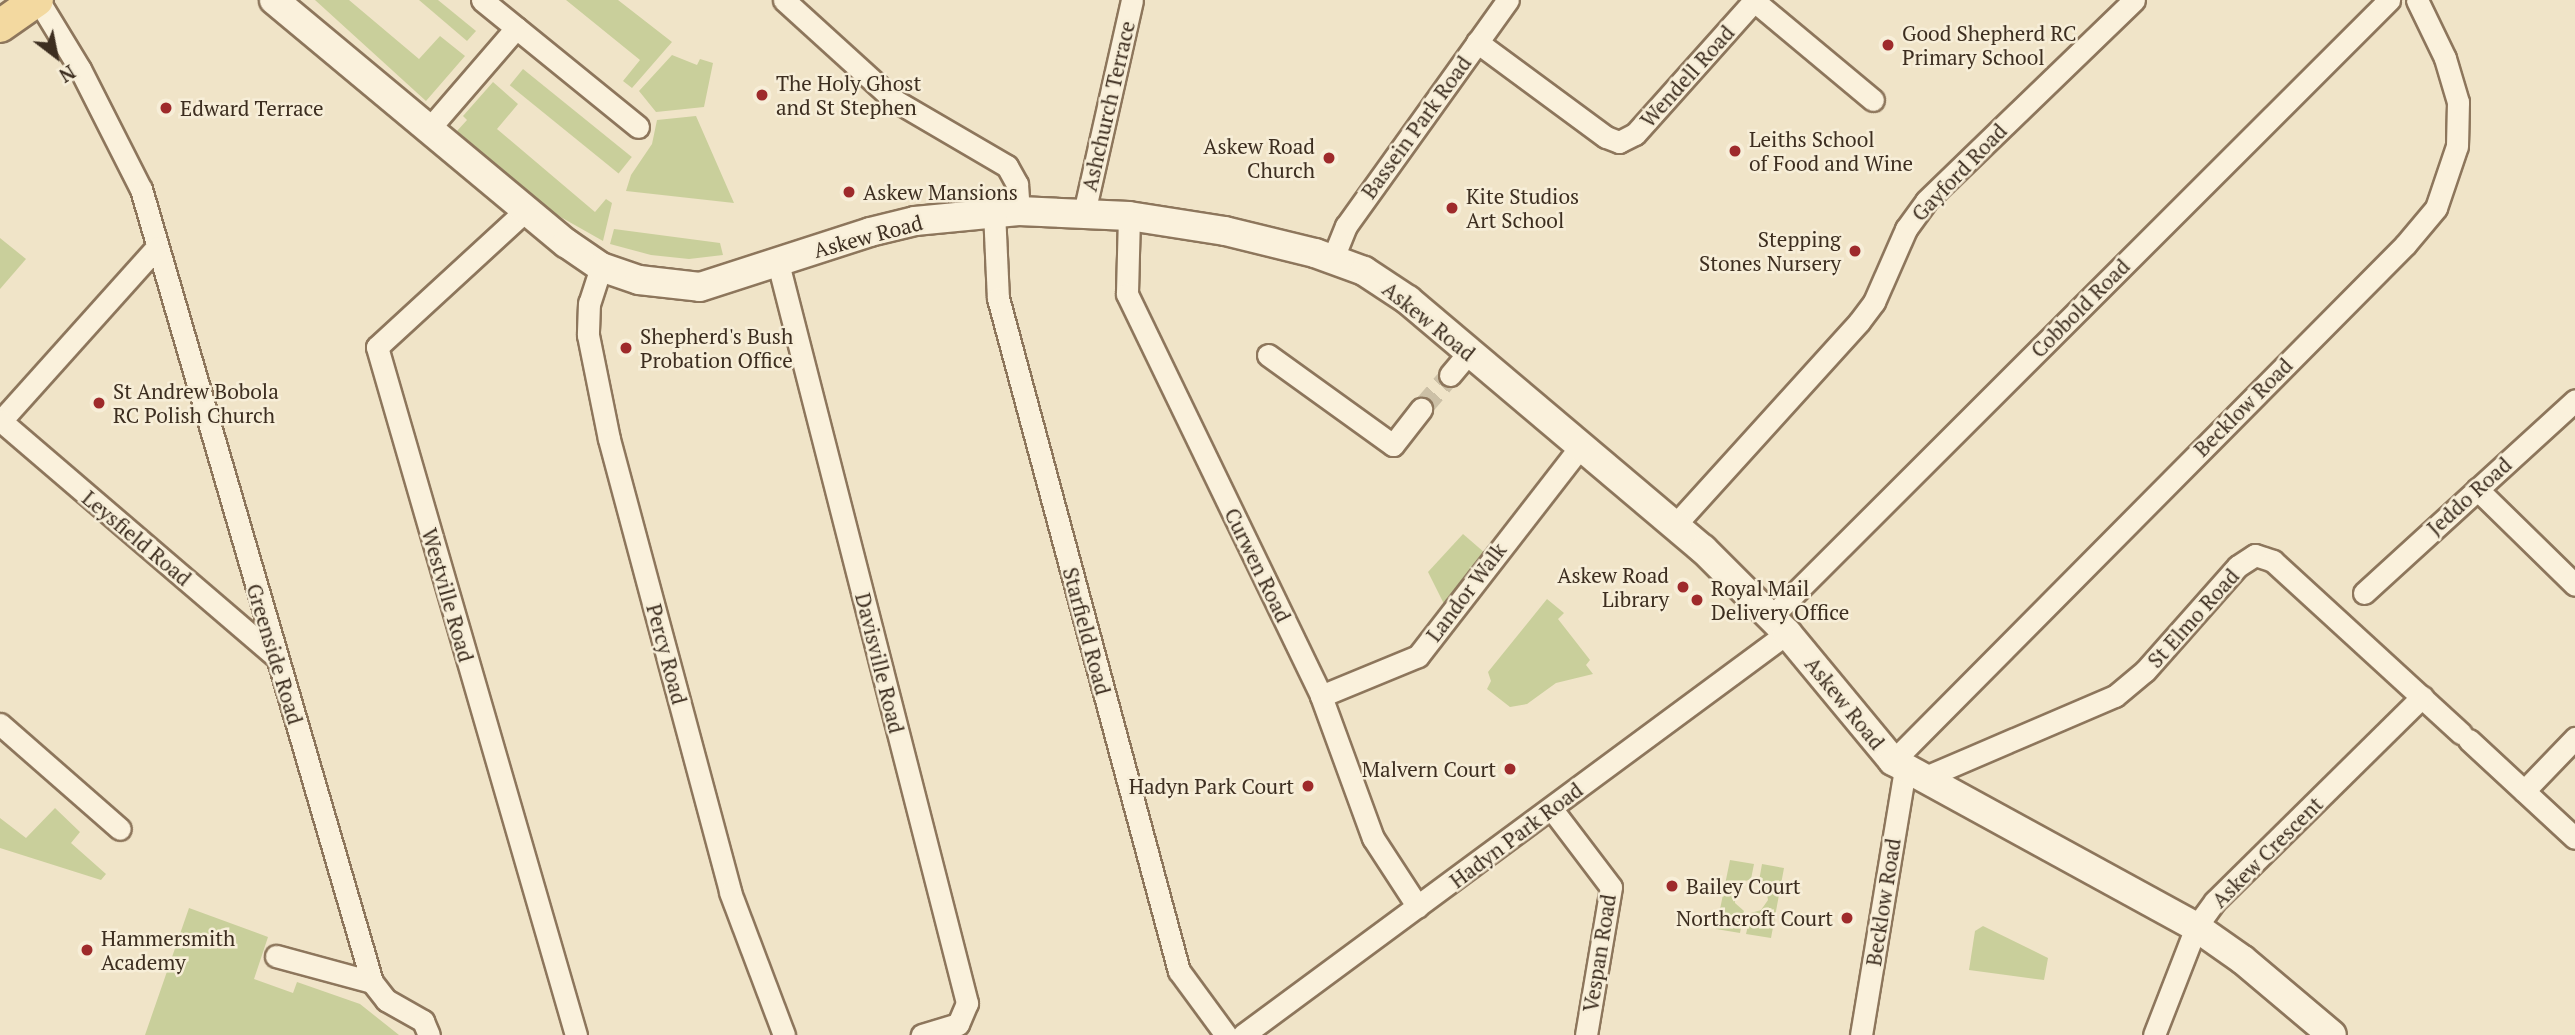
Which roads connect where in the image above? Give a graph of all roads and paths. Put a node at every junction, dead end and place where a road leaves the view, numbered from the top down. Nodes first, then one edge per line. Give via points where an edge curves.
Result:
1 (37, 0) edge
2 (274, 0) edge
3 (482, 0) edge
4 (784, 0) edge
5 (1132, 0) edge
6 (1508, 0) edge
7 (1754, 0) edge
8 (2134, 0) edge
9 (2389, 0) edge
10 (2417, 0) edge
11 (0, 26) edge
12 (516, 28) junction
13 (1477, 42) junction
14 (1873, 100) dead end
15 (638, 127) dead end
16 (428, 130) junction
17 (524, 211) junction
18 (1006, 211) junction
19 (1084, 213) junction
20 (1129, 216) junction
21 (156, 248) junction
22 (1333, 258) junction
23 (778, 263) junction
24 (601, 267) junction
25 (1469, 352) junction
26 (1268, 355) dead end
27 (1450, 376) tunnel mouth
28 (2575, 400) edge
29 (1422, 409) tunnel mouth
30 (1, 421) edge
31 (1581, 446) junction
32 (2477, 489) junction
33 (1675, 525) junction
34 (2575, 585) edge
35 (2364, 593) dead end
36 (1779, 624) junction
37 (274, 655) junction
38 (1321, 696) junction
39 (2422, 697) junction
40 (0, 724) edge
41 (2575, 738) edge
42 (1906, 770) junction
43 (2524, 791) junction
44 (1551, 808) junction
45 (120, 829) dead end
46 (2575, 838) edge
47 (1418, 907) junction
48 (2196, 927) junction
49 (276, 956) dead end
50 (372, 982) junction
51 (429, 1035) edge
52 (576, 1035) edge
53 (784, 1035) edge
54 (922, 1035) edge
55 (1226, 1035) edge
56 (1243, 1035) edge
57 (1586, 1035) edge
58 (1861, 1035) edge
59 (2154, 1035) edge
60 (2332, 1035) edge

1 - 11 main road
1 - 21 street, Greenside Road via 80,69 139,186
2 - 16 main road, Askew Road
3 - 12 street
4 - 18 street, Starfield Road via 894,100 1007,166 1017,184
5 - 19 street, Ashchurch Terrace
6 - 13 street, Bassein Park Road
7 - 13 street, Wendell Road via 1635,134 1619,142
7 - 14 street
8 - 33 street, Gayford Road via 1926,201 1906,229 1878,295 1859,322
9 - 36 street, Cobbold Road
10 - 42 street, Becklow Road via 2445,58 2458,102 2457,146 2436,208
12 - 15 street
12 - 16 street
13 - 22 street, Bassein Park Road via 1346,226
16 - 17 main road, Askew Road
17 - 24 main road, Askew Road
17 - 52 street, Westville Road via 377,347
18 - 19 main road, Askew Road
18 - 23 main road, Askew Road via 870,232
18 - 55 street, Starfield Road via 998,298 1179,971
19 - 20 main road, Askew Road
20 - 22 main road, Askew Road via 1225,231
20 - 38 street, Curwen Road via 1127,294
21 - 30 street
21 - 37 street, Greenside Road
22 - 25 main road, Askew Road via 1364,271 1408,300
23 - 24 main road, Askew Road via 689,287 639,280
23 - 54 street, Davisville Road via 967,1003 958,1024
24 - 53 street, Percy Road via 589,303 588,335 609,439 730,892
25 - 27 street
25 - 31 main road, Askew Road
26 - 29 street via 1393,445
28 - 32 street, Jeddo Road
30 - 37 street, Leysfield Road
31 - 33 main road, Askew Road
31 - 38 street, Landor Walk via 1418,656
32 - 34 street
32 - 35 street, Jeddo Road
33 - 36 main road, Askew Road
36 - 42 main road, Askew Road
36 - 44 street, Hadyn Park Road
37 - 50 street, Greenside Road
38 - 47 street, Curwen Road via 1373,838
39 - 42 street, St Elmo Road via 2273,561 2255,555 2238,566 2145,671 2115,696
39 - 43 street, St Elmo Road
39 - 48 street, Askew Crescent via 2215,901
40 - 45 street
41 - 43 street
42 - 48 main road, Askew Road
42 - 58 street, Becklow Road
43 - 46 street, St Elmo Road
44 - 47 street, Hadyn Park Road
44 - 57 street, Vespan Road via 1611,887
47 - 56 street, Hadyn Park Road
48 - 59 street, Askew Crescent
48 - 60 main road, Askew Road
49 - 50 street
50 - 51 street, Greenside Road via 386,1000 423,1021

